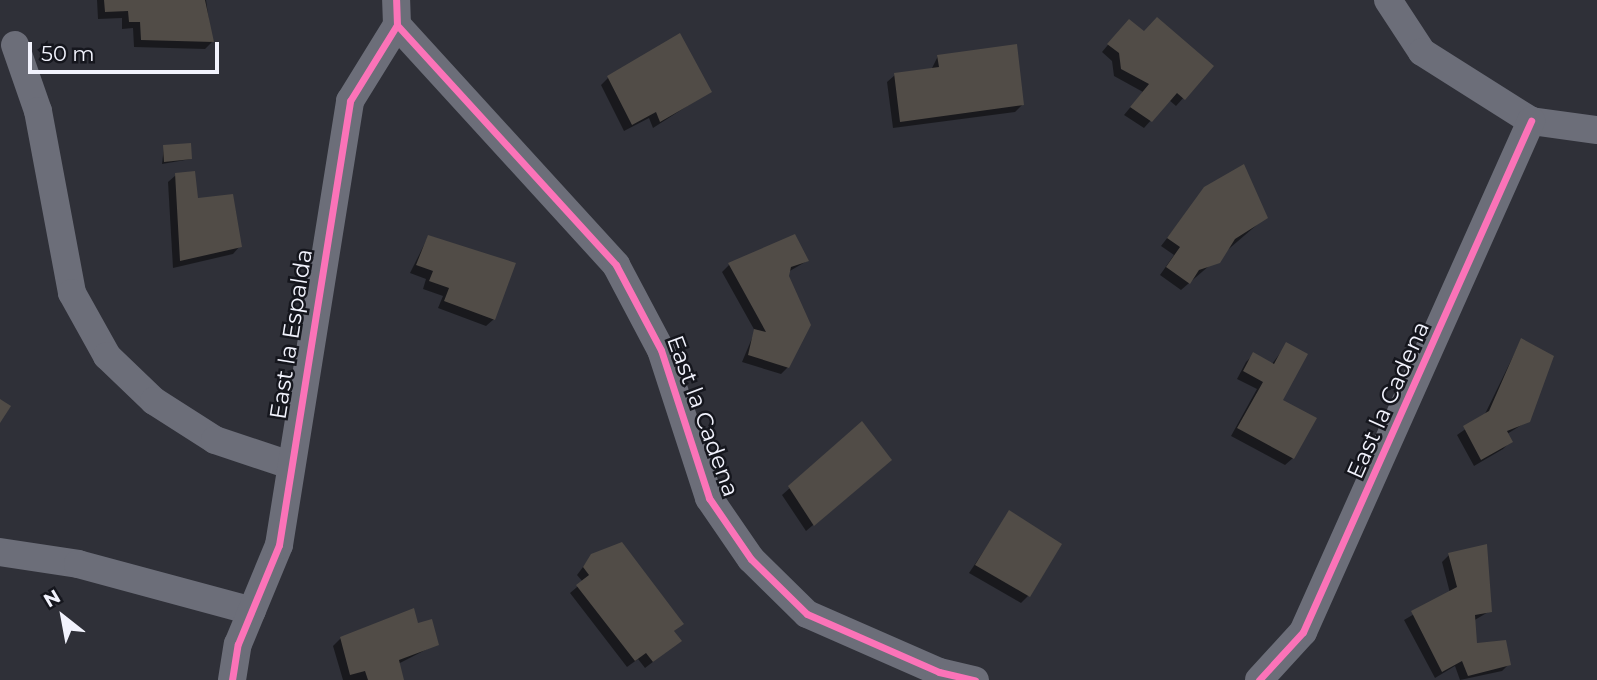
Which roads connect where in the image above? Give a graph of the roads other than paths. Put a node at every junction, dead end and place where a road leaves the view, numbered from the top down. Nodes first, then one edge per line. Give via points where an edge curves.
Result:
1 (1388, 0) edge
2 (397, 13) edge
3 (15, 45) dead end
4 (1531, 121) junction
5 (1597, 130) edge
6 (290, 465) junction
7 (0, 552) edge
8 (252, 611) junction
9 (232, 680) edge
10 (975, 680) edge
11 (1259, 680) edge

1 - 4 street via 1422,52
2 - 6 street, East la Espalda via 350,101
2 - 10 street, East la Cadena via 616,265 661,350 709,498 751,559 807,614 939,671
3 - 6 street via 38,111 72,293 125,378 215,440
4 - 5 street
4 - 11 street, East la Cadena via 1303,632
6 - 8 street, East la Espalda via 279,545
7 - 8 street via 78,564
8 - 9 street, East la Espalda

